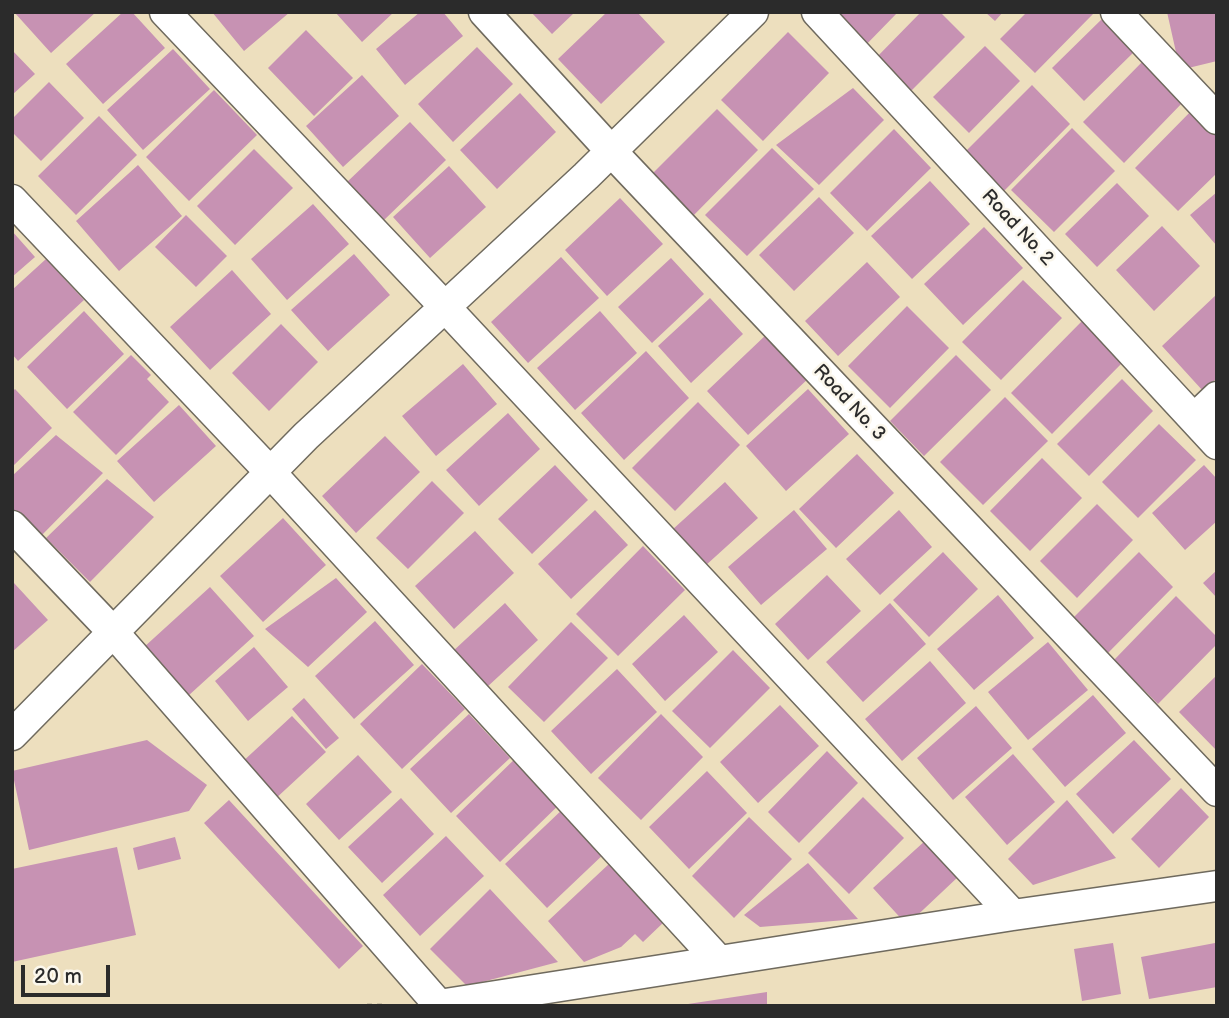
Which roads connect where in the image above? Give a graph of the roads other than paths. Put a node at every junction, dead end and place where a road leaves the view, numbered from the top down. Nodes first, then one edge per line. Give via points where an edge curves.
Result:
1 (165, 12) edge
2 (484, 12) edge
3 (753, 12) edge
4 (817, 12) edge
5 (1116, 12) edge
6 (1217, 119) edge
7 (611, 151) junction
8 (12, 200) edge
9 (445, 307) junction
10 (1217, 397) edge
11 (1194, 419) junction
12 (1217, 444) edge
13 (270, 472) junction
14 (12, 526) edge
15 (113, 632) junction
16 (12, 735) edge
17 (1217, 791) edge
18 (1217, 886) edge
19 (1013, 915) junction
20 (719, 961) junction
21 (586, 994) edge

1 - 9 street
2 - 7 street, Road No. 3
3 - 7 street
4 - 11 street, Road No. 2
5 - 6 street
7 - 9 street
7 - 17 street, Road No. 3
8 - 13 street
9 - 13 street
9 - 19 street
10 - 11 street
11 - 12 street, Road No. 2
13 - 15 street
13 - 20 street
14 - 15 street
15 - 16 street
15 - 21 street via 439,1005
18 - 19 street
19 - 20 street
20 - 21 street

